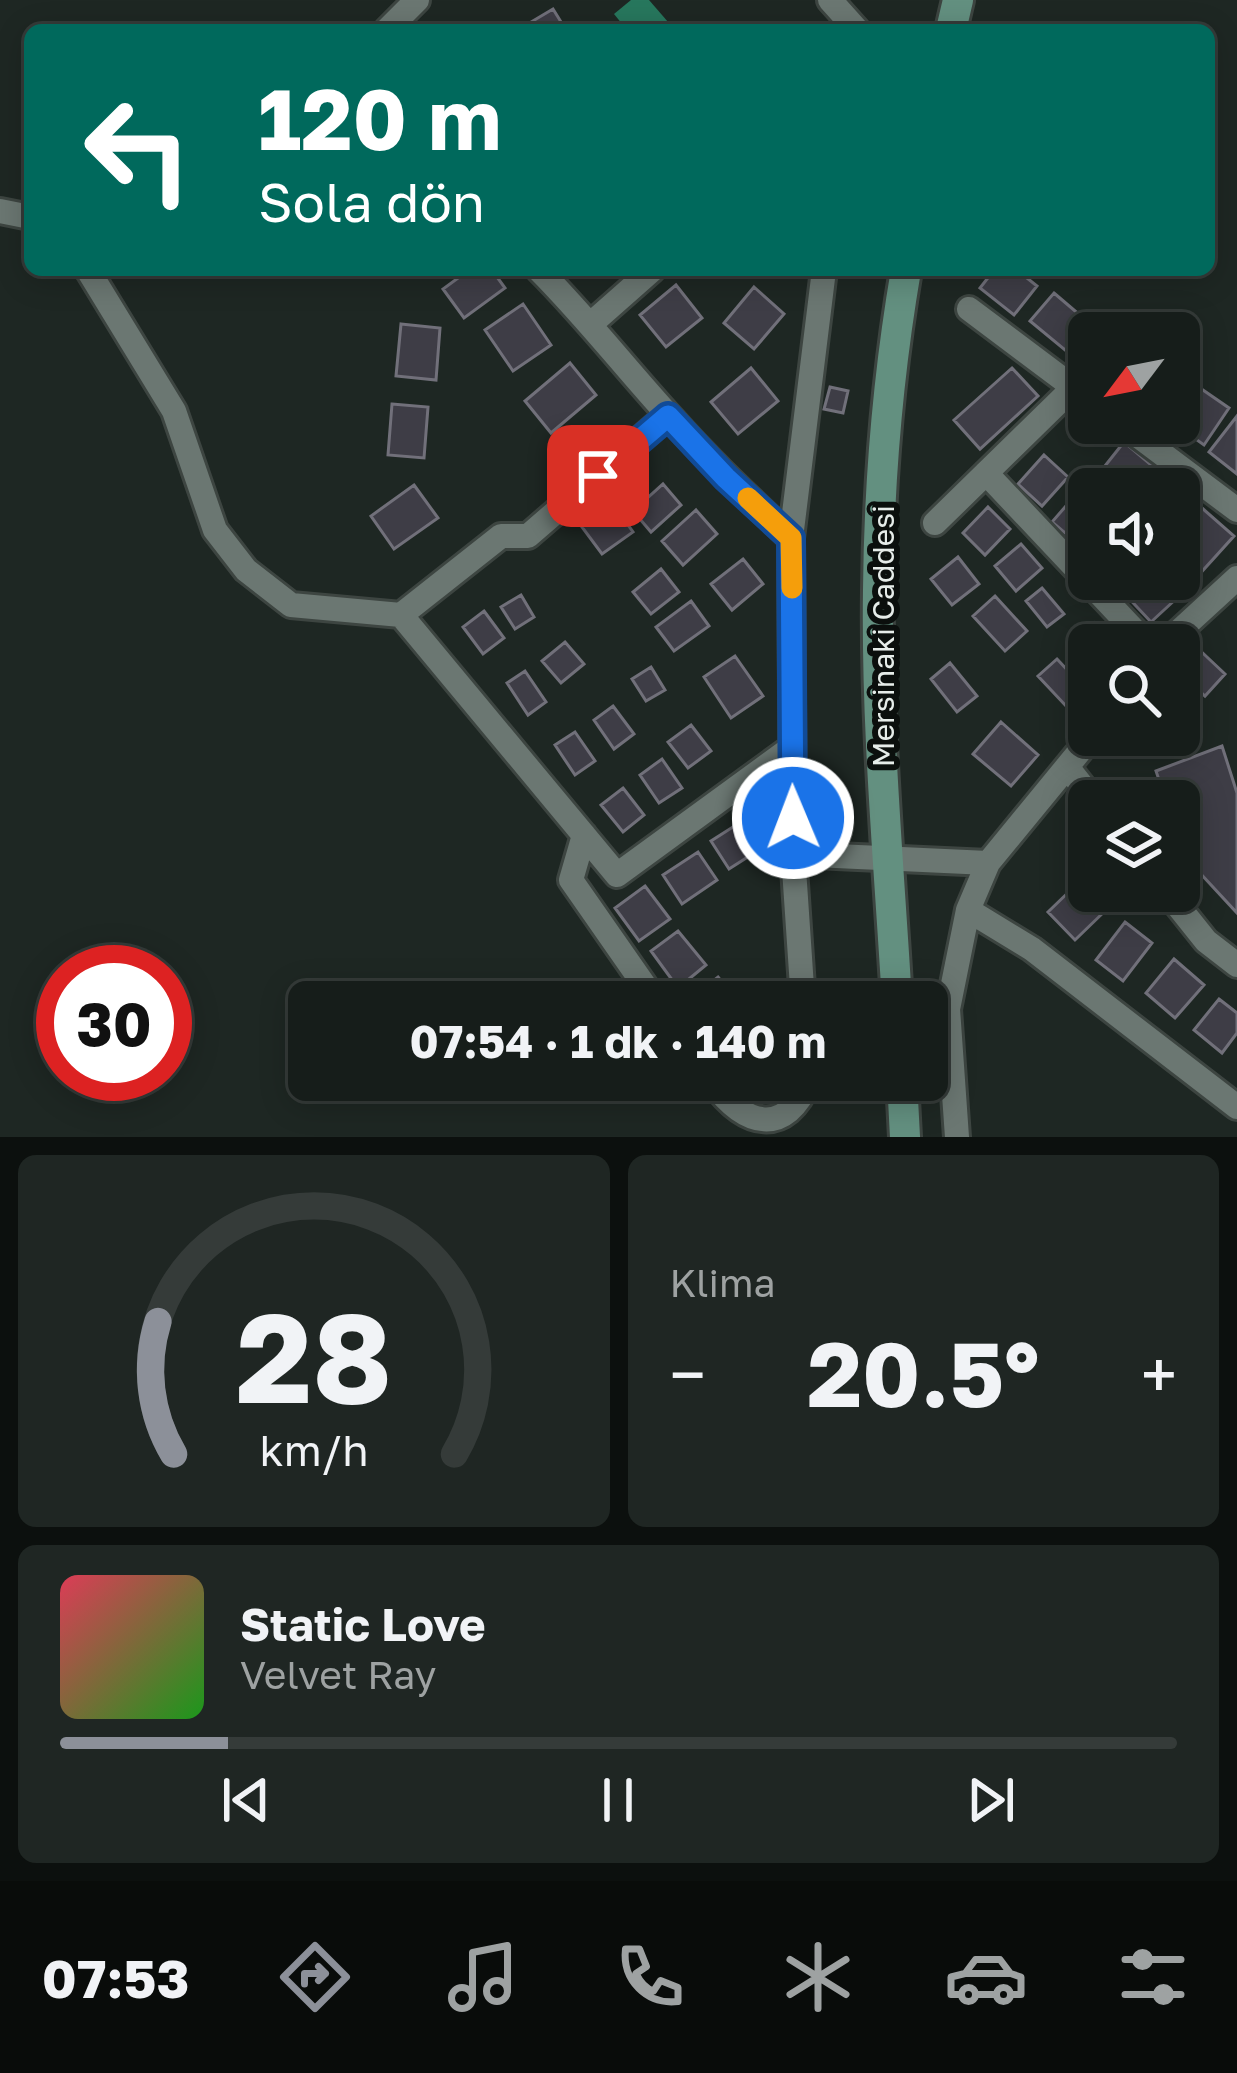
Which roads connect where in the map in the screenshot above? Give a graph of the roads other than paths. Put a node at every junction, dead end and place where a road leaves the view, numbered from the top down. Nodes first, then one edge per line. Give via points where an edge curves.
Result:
1 (417, 0) edge
2 (830, 0) edge
3 (392, 24) edge
4 (852, 24) edge
5 (92, 276) edge
6 (545, 276) edge
7 (645, 276) edge
8 (823, 276) edge
9 (904, 276) edge
10 (969, 309) dead end
11 (592, 323) junction
12 (1068, 383) edge
13 (1068, 404) edge
14 (668, 416) junction
15 (1149, 444) edge
16 (986, 473) junction
17 (1237, 510) edge
18 (935, 523) dead end
19 (791, 538) junction
20 (1233, 587) edge
21 (401, 615) junction
22 (1128, 624) edge
23 (1189, 624) edge
24 (791, 748) junction
25 (1077, 756) edge
26 (1068, 768) junction
27 (1077, 780) edge
28 (584, 835) junction
29 (794, 854) junction
30 (887, 856) junction
31 (988, 863) junction
32 (968, 910) junction
33 (1183, 912) edge
34 (1237, 965) edge
35 (641, 981) edge
36 (802, 981) edge
37 (896, 981) edge
38 (728, 1101) edge
39 (802, 1101) edge
40 (903, 1101) edge
41 (1237, 1107) edge
42 (905, 1137) edge
43 (957, 1137) edge

1 - 3 street
2 - 4 street
5 - 21 street via 174,411 215,530 245,570 291,605
6 - 11 street
7 - 11 street
8 - 19 street
9 - 30 street, Mersinaki Caddesi via 878,591
10 - 12 street
11 - 14 street
13 - 16 street
14 - 19 street
14 - 21 street via 528,536 501,536
15 - 17 street
16 - 18 street
16 - 22 street
19 - 24 street
20 - 23 street
21 - 28 street
24 - 28 street via 617,875
24 - 29 street
25 - 26 street
26 - 27 street
26 - 31 street
28 - 35 street via 571,880
29 - 30 street
29 - 36 street
30 - 31 street
30 - 37 street, Mersinaki Caddesi
31 - 32 street
32 - 41 street via 1032,949
32 - 43 street via 948,1009
33 - 34 street
38 - 39 street via 764,1126
40 - 42 street

